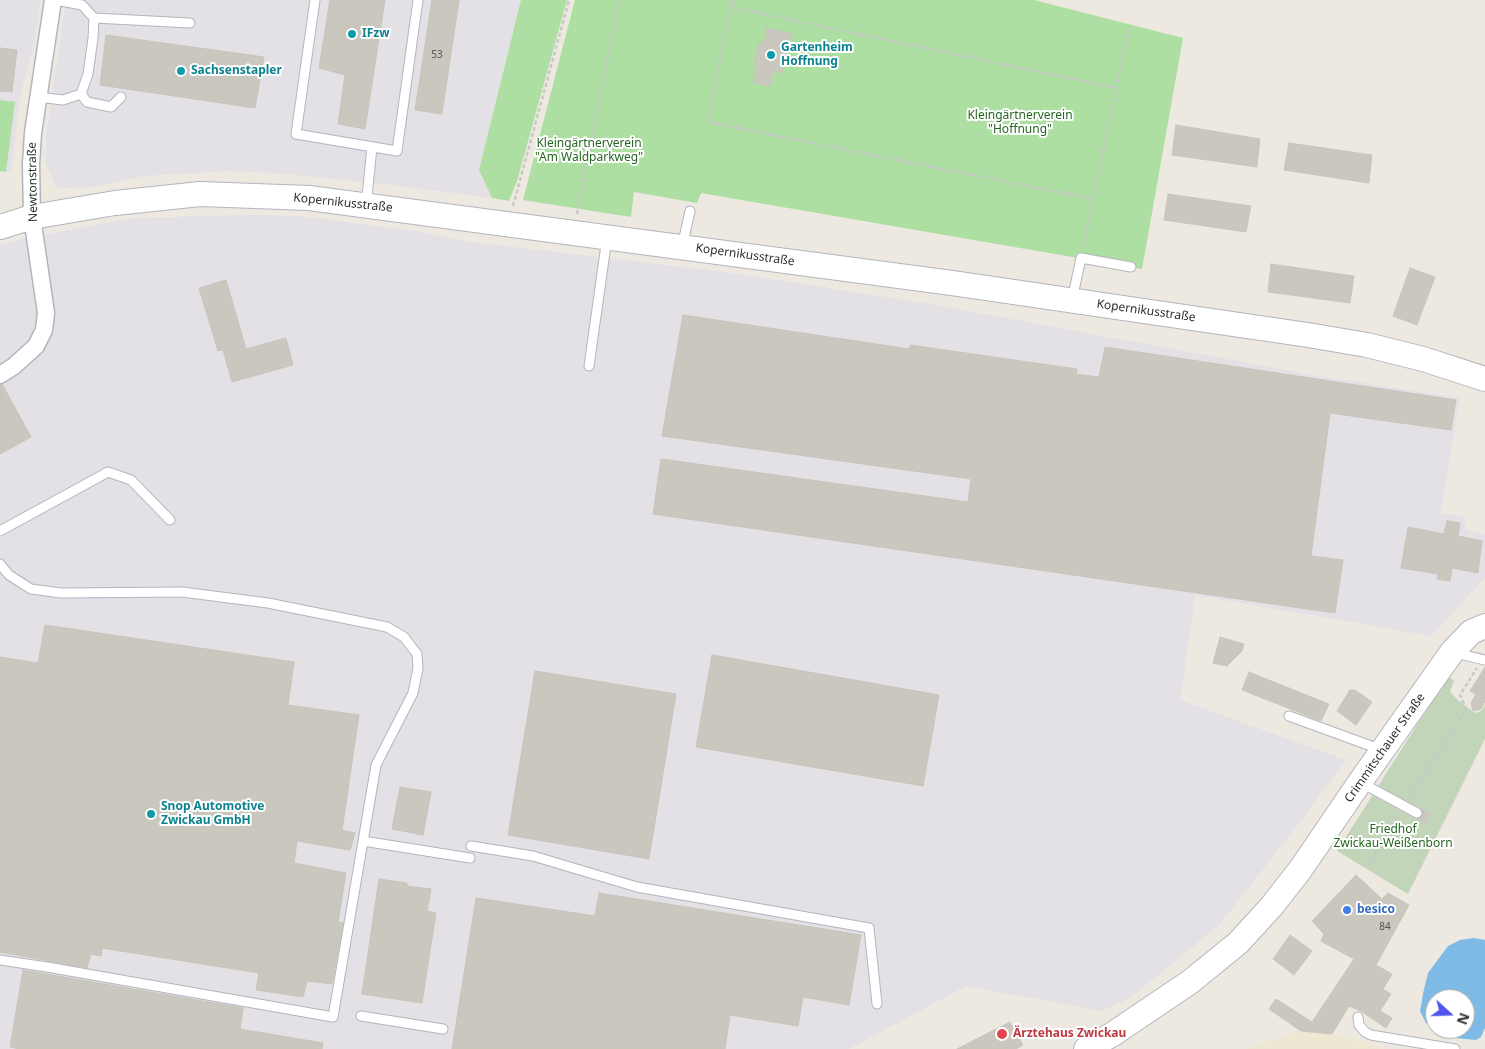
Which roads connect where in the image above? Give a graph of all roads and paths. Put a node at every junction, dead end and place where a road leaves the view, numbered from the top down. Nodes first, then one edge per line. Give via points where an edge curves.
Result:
1 (54, 0) edge
2 (315, 0) edge
3 (418, 0) edge
4 (569, 0) edge
5 (620, 0) edge
6 (732, 1) edge
7 (94, 18) junction
8 (190, 23) dead end
9 (1129, 27) dead end
10 (1117, 88) junction
11 (80, 94) junction
12 (38, 97) junction
13 (121, 97) dead end
14 (372, 148) junction
15 (1093, 199) junction
16 (366, 206) junction
17 (690, 211) dead end
18 (32, 217) junction
19 (508, 224) junction
20 (0, 227) edge
21 (573, 233) junction
22 (608, 238) junction
23 (682, 247) junction
24 (1081, 258) junction
25 (1131, 267) dead end
26 (1072, 300) junction
27 (589, 366) dead end
28 (0, 375) edge
29 (1485, 379) edge
30 (170, 520) dead end
31 (0, 531) edge
32 (0, 564) edge
33 (1485, 626) edge
34 (1452, 652) junction
35 (1483, 660) edge
36 (1289, 716) dead end
37 (1382, 750) junction
38 (1360, 782) junction
39 (1404, 806) junction
40 (1417, 813) dead end
41 (363, 841) junction
42 (471, 846) dead end
43 (470, 858) dead end
44 (1368, 864) dead end
45 (0, 960) edge
46 (877, 1004) dead end
47 (361, 1016) dead end
48 (1358, 1017) dead end
49 (443, 1029) dead end
50 (1086, 1049) edge
51 (1455, 1049) edge

1 - 7 lane via 82,5
1 - 12 street, Newtonstraße
2 - 14 lane via 296,134
3 - 14 lane via 397,151
4 - 19 path
5 - 21 path
6 - 10 path via 733,7 739,10
6 - 15 path via 708,122
7 - 8 lane
7 - 11 lane via 88,74
9 - 10 path
10 - 15 path
11 - 12 lane via 63,100
11 - 13 lane via 87,102 111,107
12 - 18 street, Newtonstraße via 31,164
14 - 16 lane
15 - 24 path
16 - 18 street, Kopernikusstraße via 309,198 200,194 115,203
16 - 19 street, Kopernikusstraße
17 - 23 lane
18 - 20 street, Kopernikusstraße
18 - 28 street, Newtonstraße via 46,313 44,330 36,346
19 - 21 street, Kopernikusstraße
21 - 22 street, Kopernikusstraße
22 - 23 street, Kopernikusstraße
22 - 27 lane
23 - 26 street, Kopernikusstraße
24 - 25 lane
24 - 26 lane
26 - 29 street, Kopernikusstraße via 1367,345
30 - 31 lane via 131,480 108,472
32 - 41 lane via 9,575 31,589 62,593 182,592 268,603 387,627 404,637 417,654 413,693 376,765
33 - 34 street, Crimmitschauer Straße via 1471,632
34 - 35 lane
34 - 37 street, Crimmitschauer Straße
35 - 39 path via 1460,695 1466,709
36 - 37 lane
37 - 38 street, Crimmitschauer Straße
38 - 39 lane
38 - 50 street, Crimmitschauer Straße via 1300,870 1238,943 1190,982
39 - 40 lane
39 - 44 path
41 - 43 lane
41 - 45 lane via 333,1017
42 - 46 lane via 533,856 636,887 869,928
47 - 49 lane
48 - 51 lane via 1359,1025 1371,1035

